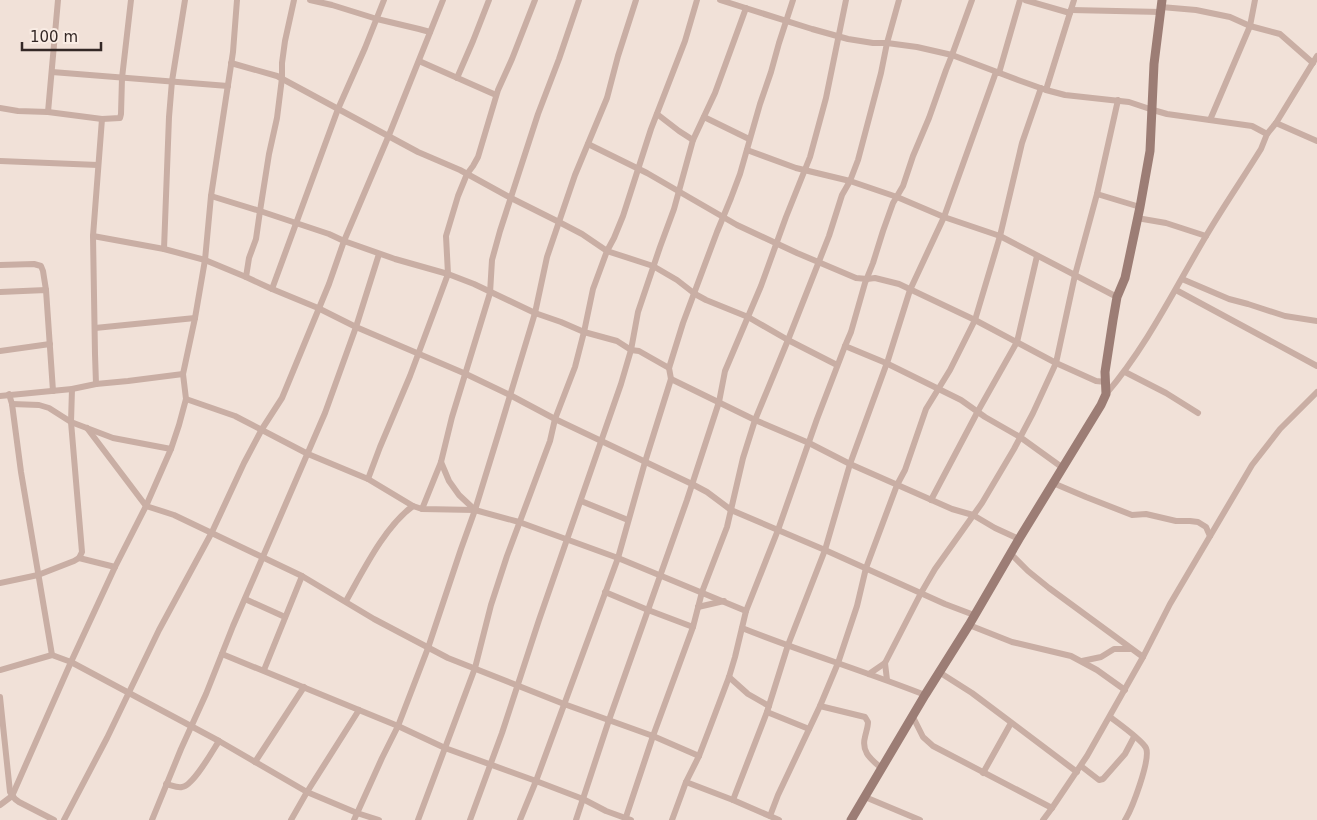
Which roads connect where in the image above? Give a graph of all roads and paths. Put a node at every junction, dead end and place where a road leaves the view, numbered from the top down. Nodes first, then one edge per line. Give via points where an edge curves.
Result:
1 (58, 0) edge
2 (131, 0) edge
3 (184, 0) edge
4 (237, 0) edge
5 (294, 0) edge
6 (310, 0) edge
7 (348, 0) edge
8 (384, 0) edge
9 (443, 0) edge
10 (489, 0) edge
11 (535, 0) edge
12 (579, 0) edge
13 (636, 0) edge
14 (697, 0) edge
15 (720, 0) edge
16 (793, 0) edge
17 (846, 0) edge
18 (899, 0) edge
19 (972, 0) edge
20 (1020, 0) edge
21 (1025, 0) edge
22 (1074, 0) edge
23 (1255, 0) edge
24 (744, 5) edge
25 (1161, 6) edge
26 (346, 9) junction
27 (1070, 12) junction
28 (377, 19) junction
29 (786, 21) junction
30 (1250, 26) junction
31 (430, 32) junction
32 (839, 36) junction
33 (887, 43) junction
34 (952, 55) junction
35 (1317, 56) edge
36 (419, 61) junction
37 (231, 63) junction
38 (1313, 64) junction
39 (52, 72) junction
40 (997, 73) junction
41 (122, 78) junction
42 (282, 78) junction
43 (457, 78) junction
44 (172, 81) junction
45 (228, 86) junction
46 (1043, 89) junction
47 (496, 95) junction
48 (1118, 100) junction
49 (0, 108) edge
50 (338, 109) junction
51 (1153, 110) junction
52 (48, 112) junction
53 (657, 114) junction
54 (704, 117) junction
55 (102, 119) junction
56 (1210, 120) junction
57 (1276, 122) junction
58 (1267, 134) junction
59 (389, 136) junction
60 (749, 139) junction
61 (693, 140) junction
62 (1317, 141) edge
63 (588, 144) junction
64 (747, 150) junction
65 (0, 161) edge
66 (98, 165) junction
67 (638, 169) junction
68 (804, 170) junction
69 (467, 174) junction
70 (850, 181) junction
71 (679, 193) junction
72 (1097, 194) junction
73 (211, 196) junction
74 (897, 197) junction
75 (511, 198) junction
76 (1140, 207) junction
77 (260, 211) junction
78 (944, 217) junction
79 (723, 218) junction
80 (1138, 218) junction
81 (559, 222) junction
82 (297, 223) junction
83 (93, 236) junction
84 (1000, 236) junction
85 (1206, 236) junction
86 (344, 241) junction
87 (777, 244) junction
88 (164, 249) junction
89 (606, 251) junction
90 (379, 254) junction
91 (1037, 256) junction
92 (205, 260) junction
93 (818, 262) junction
94 (0, 265) edge
95 (653, 266) junction
96 (448, 274) junction
97 (1076, 275) junction
98 (246, 276) junction
99 (866, 279) junction
100 (1182, 279) junction
101 (272, 289) junction
102 (46, 290) junction
103 (910, 290) junction
104 (1176, 290) junction
105 (0, 292) edge
106 (490, 293) junction
107 (695, 294) junction
108 (1117, 297) junction
109 (318, 308) junction
110 (535, 313) junction
111 (195, 318) junction
112 (748, 318) junction
113 (975, 320) junction
114 (1317, 320) edge
115 (356, 327) junction
116 (95, 328) junction
117 (584, 332) junction
118 (788, 340) junction
119 (1017, 342) junction
120 (50, 344) junction
121 (845, 346) junction
122 (631, 350) junction
123 (0, 351) edge
124 (419, 354) junction
125 (886, 363) junction
126 (1056, 363) junction
127 (837, 365) junction
128 (1317, 366) edge
129 (669, 368) junction
130 (1125, 372) junction
131 (183, 374) junction
132 (466, 374) junction
133 (671, 379) junction
134 (1106, 382) junction
135 (96, 384) junction
136 (72, 389) junction
137 (937, 389) junction
138 (53, 391) junction
139 (1317, 392) edge
140 (9, 394) junction
141 (1106, 394) junction
142 (510, 395) junction
143 (0, 396) edge
144 (186, 399) junction
145 (719, 402) junction
146 (12, 404) junction
147 (978, 411) junction
148 (1198, 413) dead end
149 (555, 419) junction
150 (755, 420) junction
151 (71, 422) junction
152 (87, 428) junction
153 (262, 429) junction
154 (1020, 437) junction
155 (602, 440) junction
156 (809, 443) junction
157 (171, 449) junction
158 (308, 454) junction
159 (441, 462) junction
160 (645, 462) junction
161 (850, 464) junction
162 (1062, 468) junction
163 (368, 479) junction
164 (1053, 483) junction
165 (692, 484) junction
166 (897, 485) junction
167 (931, 500) junction
168 (581, 501) junction
169 (146, 506) junction
170 (413, 506) junction
171 (422, 509) junction
172 (475, 510) junction
173 (731, 510) junction
174 (973, 515) junction
175 (628, 520) junction
176 (519, 522) junction
177 (778, 530) junction
178 (212, 532) junction
179 (1210, 536) junction
180 (1019, 539) junction
181 (568, 540) junction
182 (825, 550) junction
183 (1011, 554) junction
184 (263, 556) junction
185 (79, 558) junction
186 (618, 558) junction
187 (115, 567) junction
188 (866, 568) junction
189 (38, 575) junction
190 (660, 575) junction
191 (302, 576) junction
192 (0, 583) edge
193 (605, 592) junction
194 (702, 592) junction
195 (921, 593) junction
196 (245, 599) junction
197 (346, 601) junction
198 (724, 601) junction
199 (698, 607) junction
200 (648, 610) junction
201 (746, 611) junction
202 (974, 615) junction
203 (285, 617) junction
204 (969, 625) junction
205 (693, 626) junction
206 (742, 628) junction
207 (788, 645) junction
208 (428, 648) junction
209 (1131, 649) junction
210 (222, 654) junction
211 (52, 655) junction
212 (1143, 658) junction
213 (1082, 661) junction
214 (71, 662) junction
215 (838, 663) junction
216 (885, 664) junction
217 (475, 668) junction
218 (0, 670) edge
219 (264, 670) junction
220 (939, 672) junction
221 (869, 674) junction
222 (729, 677) junction
223 (887, 680) junction
224 (518, 686) junction
225 (304, 687) junction
226 (1125, 690) junction
227 (128, 692) junction
228 (924, 695) junction
229 (0, 697) edge
230 (564, 704) junction
231 (820, 706) junction
232 (768, 709) junction
233 (359, 710) junction
234 (912, 716) junction
235 (1110, 717) junction
236 (609, 720) junction
237 (1011, 723) junction
238 (190, 726) junction
239 (398, 726) junction
240 (809, 729) junction
241 (652, 736) junction
242 (1134, 737) junction
243 (219, 741) junction
244 (445, 748) junction
245 (699, 756) junction
246 (4, 761) edge
247 (255, 762) junction
248 (490, 764) junction
249 (881, 768) junction
250 (1079, 769) junction
251 (983, 773) junction
252 (536, 781) junction
253 (686, 782) junction
254 (166, 784) junction
255 (307, 792) junction
256 (12, 796) junction
257 (865, 797) junction
258 (583, 799) junction
259 (733, 800) junction
260 (0, 805) edge
261 (1052, 808) junction
262 (357, 813) junction
263 (770, 816) junction
264 (627, 819) edge
265 (54, 820) edge
266 (64, 820) edge
267 (152, 820) edge
268 (290, 820) edge
269 (354, 820) edge
270 (379, 820) edge
271 (418, 820) edge
272 (470, 820) edge
273 (520, 820) edge
274 (576, 820) edge
275 (672, 820) edge
276 (779, 820) edge
277 (851, 820) edge
278 (920, 820) edge
279 (1043, 820) edge
280 (1126, 820) edge

1 - 39 street
2 - 41 street
3 - 44 street
4 - 37 street
5 - 42 street via 285,41
6 - 26 street
7 - 26 street
8 - 28 street
9 - 31 street
10 - 43 street
11 - 47 street
12 - 75 street
13 - 63 street via 607,98
14 - 53 street
15 - 24 street
16 - 29 street
17 - 32 street
18 - 33 street
19 - 34 street
20 - 40 street
21 - 27 street
22 - 27 street
23 - 30 street
24 - 29 street
24 - 54 street
25 - 27 street
25 - 30 street via 1230,17
25 - 51 street via 1154,64
26 - 28 street
27 - 46 street
28 - 31 street
28 - 50 street
29 - 32 street
29 - 60 street
30 - 38 street via 1280,34
30 - 56 street
31 - 36 street
32 - 33 street
32 - 68 street via 826,98
33 - 34 street
33 - 70 street via 882,73
34 - 40 street
34 - 74 street
35 - 38 street
36 - 43 street
36 - 59 street
37 - 42 street
37 - 45 street
38 - 57 street
39 - 41 street
39 - 52 street
40 - 46 street
40 - 78 street
41 - 44 street
41 - 55 street via 120,118
42 - 50 street
42 - 77 street
43 - 47 street
44 - 45 street
44 - 88 street
45 - 73 street
46 - 48 street via 1065,95
46 - 84 street via 1022,143
47 - 69 street via 478,157
48 - 51 street
48 - 72 street
49 - 52 street
50 - 59 street
50 - 82 street
51 - 56 street
51 - 76 street via 1150,152
52 - 55 street
53 - 61 street
53 - 67 street
54 - 60 street
54 - 61 street
55 - 66 street
56 - 58 street via 1252,126
57 - 58 street
57 - 62 street
58 - 85 street via 1261,149
59 - 69 street
59 - 86 street
60 - 64 street
61 - 71 street
63 - 67 street
63 - 81 street
64 - 68 street
64 - 79 street
65 - 66 street
66 - 83 street
67 - 71 street
67 - 89 street via 623,216
68 - 70 street
68 - 87 street
69 - 75 street
69 - 96 street via 446,236
70 - 74 street
70 - 93 street
71 - 79 street
71 - 95 street
72 - 76 street
72 - 97 street
73 - 77 street
73 - 92 street
74 - 78 street
74 - 99 street
75 - 81 street
75 - 106 street via 492,260
76 - 80 street
77 - 82 street
77 - 98 street
78 - 84 street
78 - 103 street
79 - 87 street
79 - 107 street
80 - 85 street
80 - 108 street via 1125,278
81 - 89 street
81 - 110 street via 547,256
82 - 86 street
82 - 101 street
83 - 88 street
83 - 116 street
84 - 91 street
84 - 113 street
85 - 100 street
86 - 90 street
86 - 109 street
87 - 93 street
87 - 112 street
88 - 92 street
89 - 95 street
89 - 117 street via 593,289
90 - 96 street
90 - 115 street
91 - 97 street
91 - 119 street
92 - 98 street
92 - 111 street
93 - 99 street
93 - 118 street
94 - 102 street via 41,266
95 - 107 street
95 - 122 street via 638,312
96 - 106 street
96 - 124 street
97 - 108 street
97 - 126 street
98 - 101 street
99 - 103 street via 899,284
99 - 121 street
100 - 104 street
100 - 114 street via 1229,299 1285,316
101 - 109 street
102 - 105 street
102 - 120 street
103 - 113 street
103 - 125 street
104 - 128 street
104 - 130 street
106 - 110 street
106 - 132 street
107 - 112 street
107 - 129 street
108 - 134 street
109 - 115 street
109 - 153 street via 282,398
110 - 117 street
110 - 142 street
111 - 116 street
111 - 131 street
112 - 118 street
112 - 145 street via 725,371
113 - 119 street
113 - 137 street
115 - 124 street
115 - 158 street
116 - 135 street
117 - 122 street
117 - 149 street via 575,367
118 - 127 street
118 - 150 street
119 - 126 street
119 - 147 street
120 - 123 street
120 - 138 street
121 - 125 street
121 - 127 street
122 - 129 street via 639,351
122 - 155 street
124 - 132 street
124 - 163 street
125 - 137 street
125 - 161 street
126 - 134 street via 1096,381
126 - 154 street
127 - 156 street
129 - 133 street
130 - 141 street
130 - 148 street
131 - 135 street
131 - 144 street
132 - 142 street
132 - 159 street
133 - 145 street
133 - 160 street
134 - 141 street
135 - 136 street
136 - 138 street
136 - 151 street
137 - 147 street
137 - 166 street
138 - 140 street
139 - 179 street via 1280,429 1252,465
140 - 143 street
140 - 146 street
141 - 162 street
142 - 149 street
142 - 172 street
144 - 153 street
144 - 157 street
145 - 150 street
145 - 165 street
146 - 151 street via 48,408
146 - 189 street
147 - 154 street
147 - 167 street
149 - 155 street
149 - 176 street via 550,441
150 - 156 street
150 - 173 street
151 - 152 street
151 - 185 street via 82,541
152 - 157 street via 113,438
152 - 169 street
153 - 158 street
153 - 178 street
154 - 162 street
154 - 174 street
155 - 160 street
155 - 168 street
156 - 161 street
156 - 177 street
157 - 169 street
158 - 163 street
158 - 184 street
159 - 171 street
159 - 172 street via 449,481
160 - 165 street
160 - 175 street
161 - 166 street
161 - 182 street
162 - 164 street
163 - 170 street
164 - 179 street via 1132,515 1198,522 1206,527
164 - 180 street
165 - 173 street
165 - 190 street
166 - 167 street
166 - 188 street
167 - 174 street
168 - 175 street
168 - 181 street
169 - 178 street
169 - 187 street
170 - 171 street
170 - 197 street via 400,516 378,547
171 - 172 street
172 - 176 street
172 - 208 street
173 - 177 street
173 - 194 street
174 - 180 street
174 - 195 street
175 - 186 street
176 - 181 street
176 - 217 street
177 - 182 street
177 - 201 street
178 - 184 street
178 - 227 street
179 - 212 street
180 - 183 street
181 - 186 street
181 - 224 street
182 - 188 street
182 - 207 street
183 - 202 street
183 - 209 street via 1049,588
184 - 191 street
184 - 196 street
185 - 187 street
185 - 189 street
186 - 190 street
186 - 193 street
187 - 214 street
188 - 195 street
188 - 215 street
189 - 192 street
189 - 211 street
190 - 194 street
190 - 200 street
191 - 197 street
191 - 203 street
193 - 200 street
193 - 230 street
194 - 198 street
194 - 199 street
195 - 202 street
195 - 216 street
196 - 203 street
196 - 210 street
197 - 208 street
198 - 199 street
198 - 201 street
199 - 205 street
200 - 205 street
200 - 236 street
201 - 206 street
202 - 204 street
203 - 219 street
204 - 213 street via 1012,642
204 - 220 street
205 - 241 street
206 - 207 street
206 - 222 street
207 - 215 street
207 - 232 street
208 - 217 street
208 - 239 street
209 - 212 street
209 - 213 street via 1114,649 1101,658
210 - 219 street
210 - 238 street
211 - 214 street
211 - 218 street
212 - 226 street
213 - 226 street
214 - 227 street
214 - 256 street
215 - 221 street
215 - 231 street
216 - 221 street
216 - 223 street
217 - 224 street
217 - 244 street
219 - 225 street
220 - 228 street
220 - 237 street
221 - 223 street
222 - 232 street
222 - 245 street
223 - 228 street
224 - 230 street
224 - 248 street
225 - 233 street
225 - 247 street
226 - 235 street
227 - 238 street
227 - 266 street
228 - 234 street
229 - 246 street
230 - 236 street
230 - 252 street
231 - 240 street
231 - 249 street via 864,718 868,722 864,749
232 - 240 street
232 - 259 street
233 - 239 street
233 - 255 street
234 - 249 street
234 - 251 street via 927,741
235 - 242 street
235 - 250 street
236 - 241 street
236 - 258 street
237 - 250 street
237 - 251 street
238 - 243 street
238 - 254 street
239 - 244 street
239 - 262 street
240 - 263 street
241 - 245 street
241 - 264 street
242 - 250 street via 1125,754 1103,779
242 - 280 street via 1145,748 1146,758
243 - 247 street
243 - 254 street via 185,787
244 - 248 street
244 - 271 street
245 - 253 street
246 - 256 street
247 - 255 street
248 - 252 street
248 - 272 street
249 - 257 street
250 - 261 street
251 - 261 street
252 - 258 street
252 - 273 street
253 - 259 street
253 - 275 street
254 - 267 street
255 - 262 street
255 - 268 street
256 - 260 street
256 - 265 street
257 - 277 street
257 - 278 street
258 - 264 street
258 - 274 street
259 - 263 street
261 - 279 street
262 - 269 street
262 - 270 street
263 - 276 street

